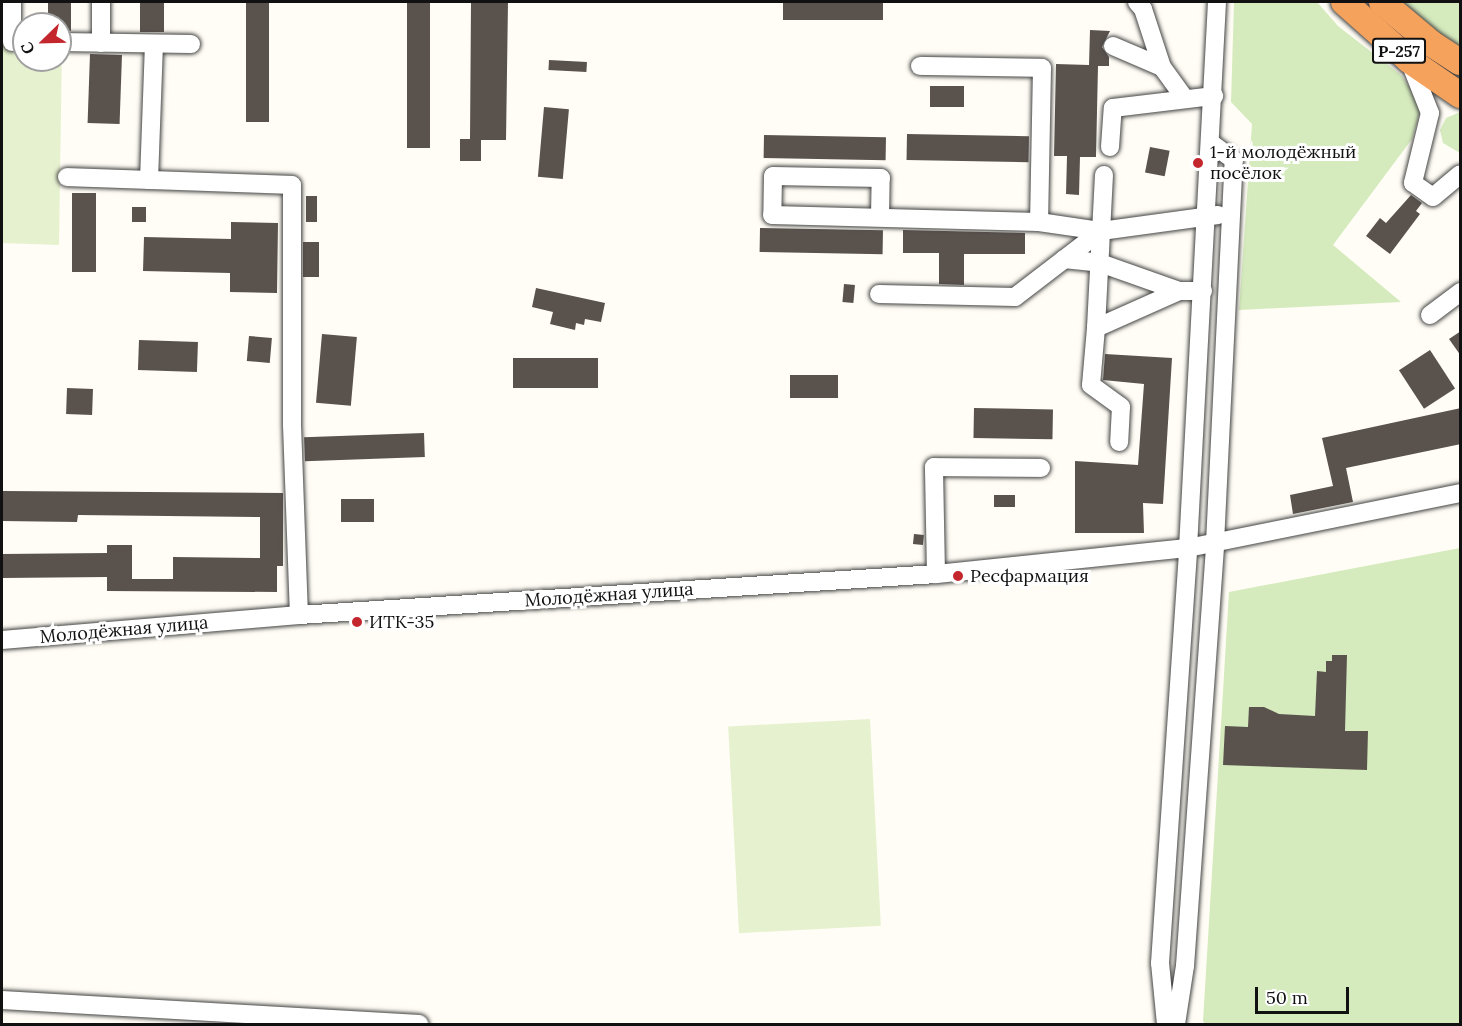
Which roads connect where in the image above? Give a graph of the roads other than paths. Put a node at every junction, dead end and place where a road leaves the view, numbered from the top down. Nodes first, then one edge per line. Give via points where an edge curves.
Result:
1 (102, 2) edge
2 (1137, 2) edge
3 (1217, 2) edge
4 (1344, 2) edge
5 (1382, 2) edge
6 (72, 42) edge
7 (101, 43) junction
8 (154, 44) junction
9 (191, 44) dead end
10 (1113, 46) dead end
11 (1409, 60) junction
12 (1461, 62) edge
13 (920, 66) dead end
14 (1162, 67) junction
15 (1461, 95) edge
16 (1214, 96) junction
17 (1184, 97) junction
18 (1212, 144) junction
19 (1110, 147) dead end
20 (1461, 174) edge
21 (1104, 175) dead end
22 (67, 177) dead end
23 (149, 180) junction
24 (1232, 215) junction
25 (1207, 216) junction
26 (880, 217) junction
27 (1039, 222) junction
28 (1101, 231) junction
29 (1064, 259) junction
30 (1100, 263) junction
31 (1179, 291) junction
32 (1203, 291) junction
33 (879, 294) dead end
34 (1458, 300) edge
35 (1430, 315) dead end
36 (1096, 328) junction
37 (1119, 442) dead end
38 (1041, 468) dead end
39 (1461, 493) edge
40 (1215, 543) junction
41 (1188, 548) junction
42 (936, 574) junction
43 (299, 615) junction
44 (2, 640) edge
45 (1160, 963) junction
46 (1185, 966) junction
47 (2, 1000) edge
48 (419, 1024) edge
49 (1166, 1024) edge
50 (1176, 1024) edge

1 - 7 street
2 - 14 street
3 - 16 street
4 - 11 highway, Р-257
5 - 12 highway, Р-257 via 1432,44
6 - 7 street
7 - 8 street
8 - 9 street
8 - 23 street
10 - 14 street
11 - 15 highway, Р-257
11 - 20 street via 1430,113 1413,183 1433,197
13 - 27 street via 1041,68
14 - 17 street
16 - 17 street
16 - 18 street
17 - 19 street via 1113,108
18 - 24 street via 1234,160
18 - 25 street
21 - 28 street
22 - 23 street
23 - 43 street via 292,185 292,425
24 - 25 street
24 - 40 street
25 - 28 street
25 - 32 street
26 - 26 street via 772,215 773,176 881,178
26 - 27 street
27 - 28 street
28 - 29 street
28 - 30 street
29 - 30 street
29 - 33 street via 1015,297
30 - 31 street
30 - 36 street
31 - 32 street
31 - 36 street
32 - 41 street
34 - 35 street
36 - 37 street via 1092,385 1121,407
38 - 42 street via 934,467
39 - 40 street, Молодёжная улица
40 - 41 street, Молодёжная улица
40 - 46 street
41 - 42 street, Молодёжная улица
41 - 45 street
42 - 43 street, Молодёжная улица
43 - 44 street, Молодёжная улица
45 - 46 street
45 - 49 street
46 - 50 street
47 - 48 street

